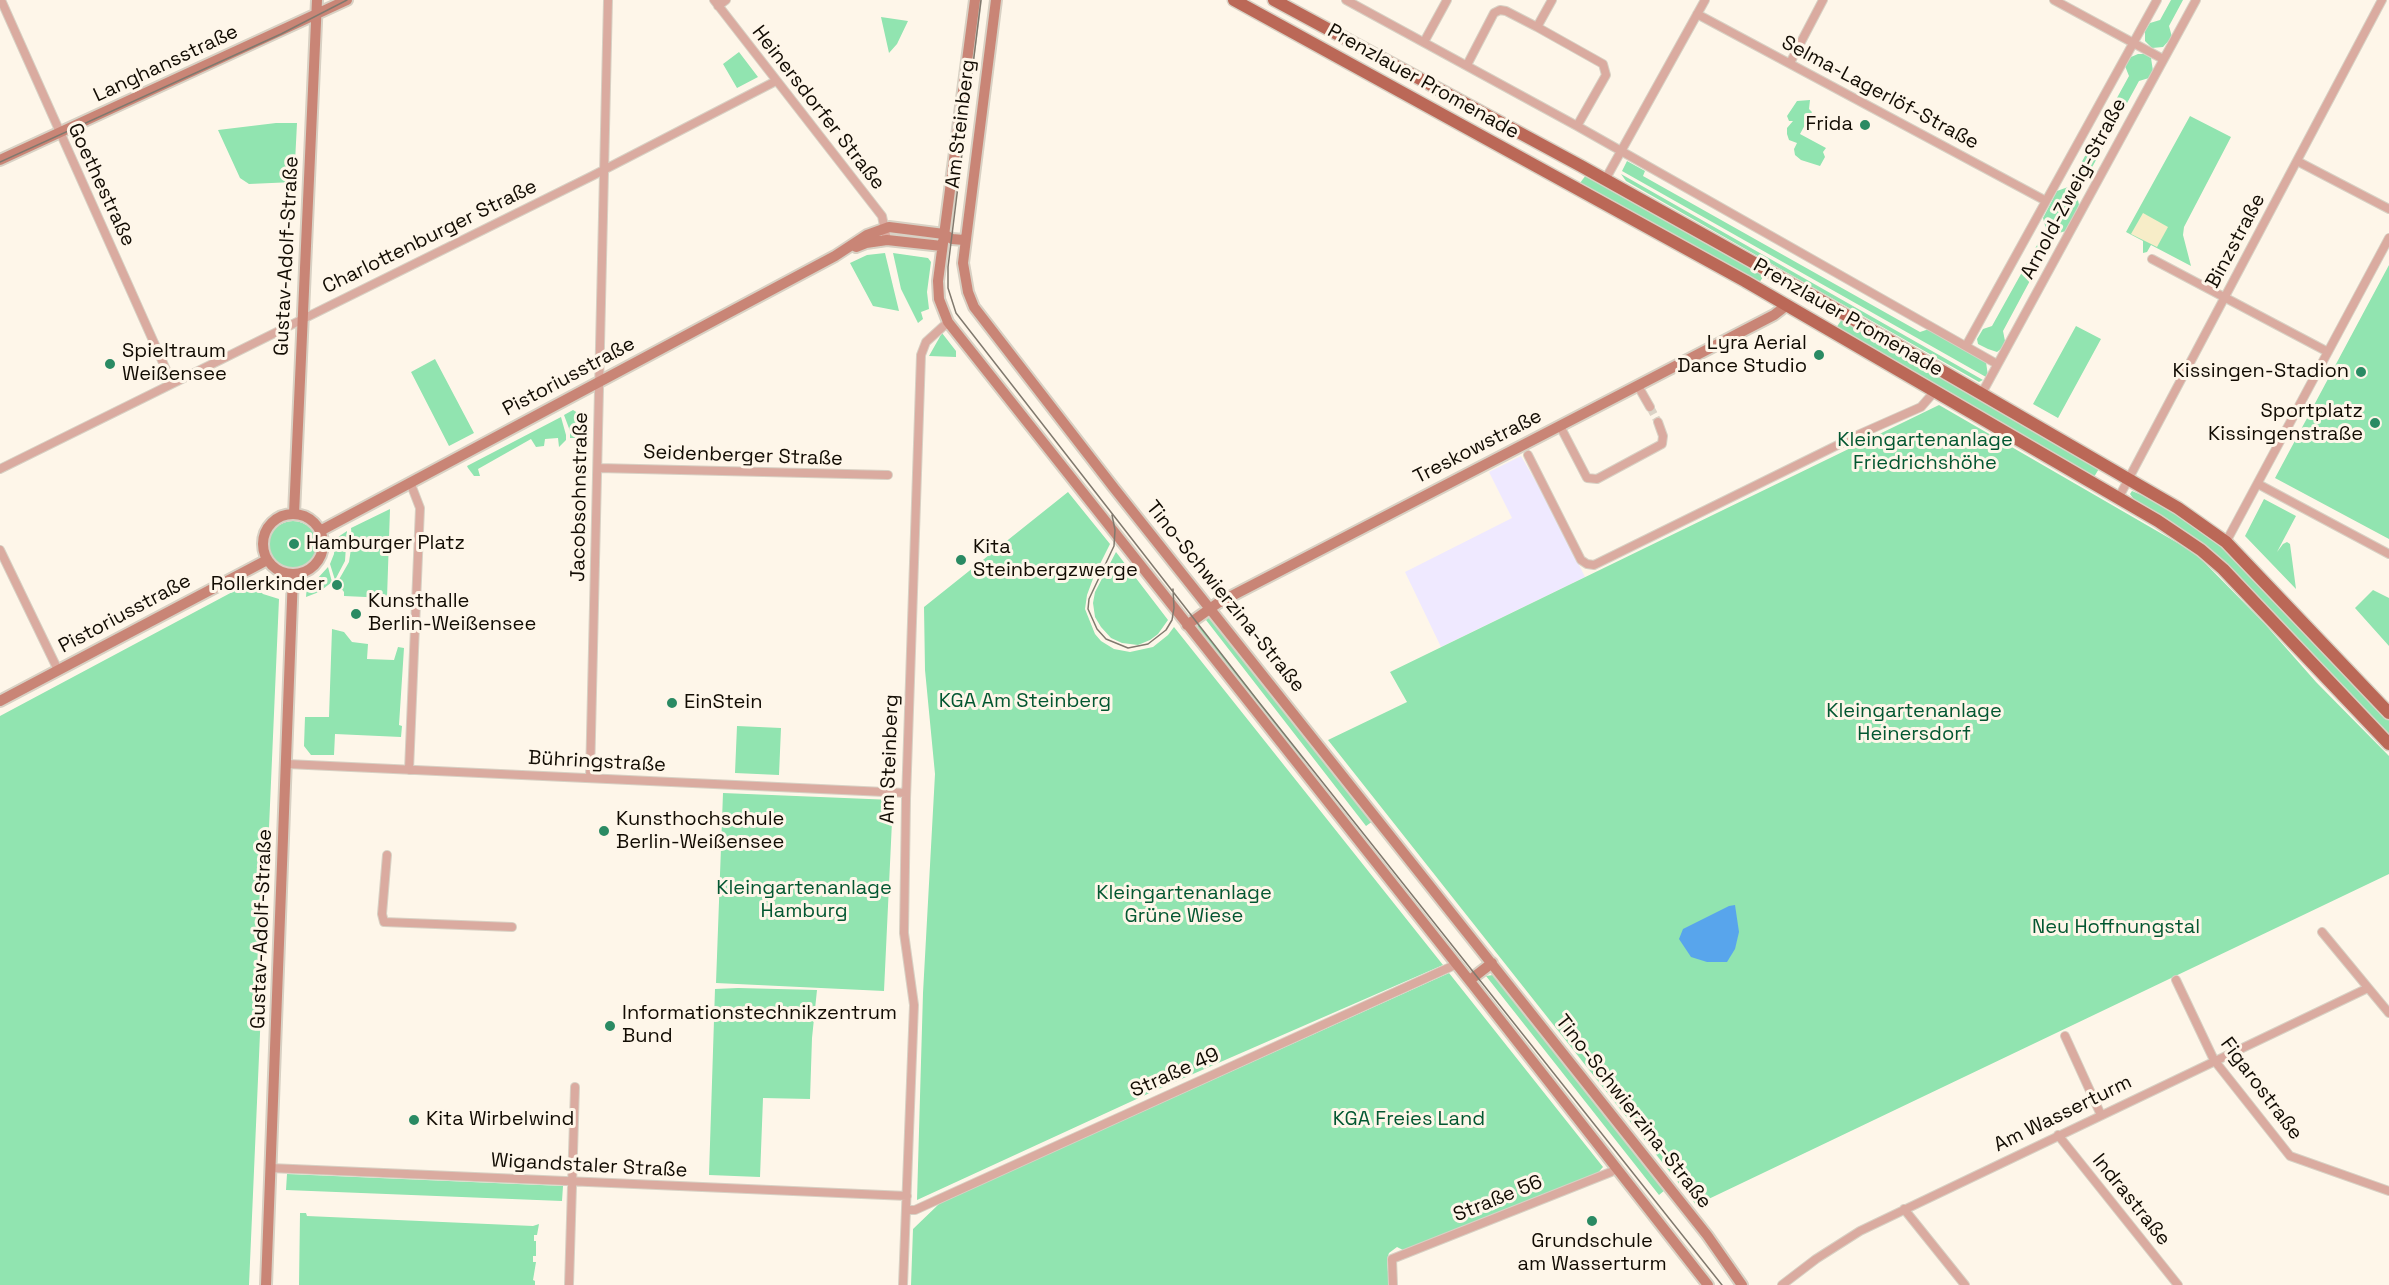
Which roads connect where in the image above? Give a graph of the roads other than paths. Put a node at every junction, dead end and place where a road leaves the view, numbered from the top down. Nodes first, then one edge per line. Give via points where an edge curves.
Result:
1 (1, 0) edge
2 (317, 0) edge
3 (346, 0) edge
4 (608, 0) edge
5 (726, 0) edge
6 (975, 0) edge
7 (996, 0) edge
8 (1233, 0) edge
9 (1274, 0) edge
10 (1346, 0) edge
11 (1447, 0) edge
12 (1552, 0) edge
13 (1705, 0) edge
14 (1823, 0) edge
15 (2054, 0) edge
16 (2157, 0) edge
17 (2196, 0) edge
18 (2382, 0) edge
19 (716, 3) edge
20 (1697, 14) junction
21 (316, 15) junction
22 (1537, 27) junction
23 (1424, 42) junction
24 (2133, 43) junction
25 (2163, 59) junction
26 (1790, 63) junction
27 (1467, 65) junction
28 (776, 81) junction
29 (1577, 126) junction
30 (60, 132) junction
31 (1621, 151) junction
32 (0, 160) edge
33 (2296, 161) junction
34 (603, 170) junction
35 (1605, 180) junction
36 (2046, 201) junction
37 (2389, 209) edge
38 (886, 227) junction
39 (948, 237) junction
40 (2389, 238) edge
41 (887, 240) junction
42 (964, 240) junction
43 (942, 246) junction
44 (835, 256) junction
45 (2152, 259) dead end
46 (2225, 296) junction
47 (1787, 305) junction
48 (303, 318) junction
49 (948, 322) junction
50 (1966, 346) junction
51 (2328, 352) junction
52 (1998, 364) junction
53 (599, 382) junction
54 (172, 383) junction
55 (1638, 386) junction
56 (1935, 391) junction
57 (1982, 393) junction
58 (1650, 407) tunnel mouth
59 (1658, 422) tunnel mouth
60 (1560, 426) junction
61 (1528, 455) dead end
62 (0, 468) edge
63 (598, 468) junction
64 (888, 475) dead end
65 (2129, 479) junction
66 (410, 482) junction
67 (2258, 484) junction
68 (2119, 497) junction
69 (294, 514) junction
70 (320, 531) junction
71 (2226, 542) junction
72 (0, 550) edge
73 (2389, 554) edge
74 (267, 560) junction
75 (293, 575) junction
76 (1211, 607) junction
77 (1187, 625) junction
78 (57, 670) junction
79 (0, 701) edge
80 (2389, 712) edge
81 (2389, 744) edge
82 (287, 765) junction
83 (410, 770) junction
84 (590, 778) junction
85 (906, 793) junction
86 (387, 855) dead end
87 (512, 927) dead end
88 (2322, 932) dead end
89 (1492, 963) junction
90 (1457, 964) junction
91 (1470, 980) junction
92 (2176, 980) dead end
93 (2368, 988) junction
94 (2389, 1013) edge
95 (2064, 1036) dead end
96 (2214, 1060) junction
97 (575, 1087) dead end
98 (2101, 1114) junction
99 (2058, 1135) junction
100 (270, 1168) junction
101 (1617, 1168) junction
102 (572, 1182) junction
103 (2389, 1191) edge
104 (907, 1196) junction
105 (1904, 1209) junction
106 (906, 1210) junction
107 (266, 1285) edge
108 (569, 1285) edge
109 (903, 1285) edge
110 (1393, 1285) edge
111 (1708, 1285) edge
112 (1742, 1285) edge
113 (1782, 1285) edge
114 (1965, 1285) edge
115 (2178, 1285) edge

1 - 30 street, Goethestraße
2 - 21 street, Gustav-Adolf-Straße
3 - 21 street, Langhansstraße
4 - 34 street, Jacobsohnstraße
5 - 19 street
6 - 39 street, Am Steinberg
7 - 42 street, Am Steinberg
8 - 47 main road, Prenzlauer Promenade
9 - 35 main road, Prenzlauer Promenade
10 - 23 street, Prenzlauer Promenade
11 - 23 street, Prenzlauer Promenade
12 - 22 street
13 - 20 street
14 - 26 street
15 - 24 street
16 - 24 street, Arnold-Zweig-Straße
17 - 25 street, Arnold-Zweig-Straße
18 - 33 street, Binzstraße
19 - 28 street, Heinersdorfer Straße
20 - 26 street, Selma-Lagerlöf-Straße
20 - 31 street
21 - 30 street, Langhansstraße
21 - 48 street, Gustav-Adolf-Straße
22 - 27 street, Prenzlauer Promenade via 1506,10 1494,13
22 - 29 street, Prenzlauer Promenade via 1603,64 1606,75
23 - 27 street, Prenzlauer Promenade
24 - 25 street
24 - 36 street, Arnold-Zweig-Straße
25 - 52 street, Arnold-Zweig-Straße
26 - 36 street, Selma-Lagerlöf-Straße
27 - 29 street, Prenzlauer Promenade
28 - 34 street, Charlottenburger Straße
28 - 38 street, Heinersdorfer Straße via 882,216
29 - 31 street, Prenzlauer Promenade
30 - 32 street, Langhansstraße
30 - 54 street, Goethestraße
31 - 35 street
31 - 50 street, Prenzlauer Promenade
33 - 37 street
33 - 46 street, Binzstraße
34 - 48 street, Charlottenburger Straße
34 - 53 street, Jacobsohnstraße
35 - 57 main road, Prenzlauer Promenade
36 - 50 street, Arnold-Zweig-Straße
38 - 39 street
38 - 41 street, Heinersdorfer Straße
38 - 44 street, Pistoriusstraße
39 - 42 street
39 - 43 street
40 - 51 street
41 - 43 street, Pistoriusstraße
41 - 44 street, Pistoriusstraße via 866,243
42 - 76 street, Tino-Schwierzina-Straße via 964,279 980,316
43 - 49 street via 938,296
44 - 53 street, Pistoriusstraße
45 - 46 street
46 - 51 street
46 - 65 street, Binzstraße
47 - 55 street, Treskowstraße
47 - 56 main road, Prenzlauer Promenade
48 - 54 street, Charlottenburger Straße
48 - 69 street, Gustav-Adolf-Straße
49 - 77 street
49 - 85 street, Am Steinberg via 926,342 921,355
50 - 52 street, Prenzlauer Promenade
51 - 67 street
52 - 57 street, Arnold-Zweig-Straße
53 - 63 street, Jacobsohnstraße
53 - 66 street, Pistoriusstraße
54 - 62 street, Charlottenburger Straße
55 - 58 street
55 - 60 street, Treskowstraße
56 - 61 street via 1921,407 1594,565 1581,560
56 - 68 main road, Prenzlauer Promenade
57 - 65 main road, Prenzlauer Promenade
59 - 60 street via 1662,444 1596,479 1587,478
60 - 76 street, Treskowstraße
63 - 64 street, Seidenberger Straße
63 - 84 street, Jacobsohnstraße
65 - 68 street, Binzstraße
65 - 71 main road, Prenzlauer Promenade
66 - 70 street, Pistoriusstraße
66 - 83 street via 420,508
67 - 71 street
67 - 73 street
68 - 81 main road, Prenzlauer Promenade via 2213,559
69 - 70 street via 307,517
69 - 74 street via 278,518 268,526 262,545
70 - 75 street via 323,540 319,560 305,572
71 - 80 main road, Prenzlauer Promenade
72 - 78 street
74 - 75 street via 276,570
74 - 78 street, Pistoriusstraße
75 - 82 street, Gustav-Adolf-Straße
76 - 77 street, Treskowstraße
76 - 89 street, Tino-Schwierzina-Straße
77 - 90 street
78 - 79 street, Pistoriusstraße
82 - 83 street, Bühringstraße
82 - 100 street, Gustav-Adolf-Straße
83 - 84 street, Bühringstraße
84 - 85 street, Bühringstraße
85 - 104 street, Am Steinberg via 904,933 914,1005
86 - 87 street via 384,922
88 - 93 street
89 - 91 street
89 - 112 street, Tino-Schwierzina-Straße via 1718,1249
90 - 91 street
90 - 106 street, Straße 49 via 915,1210
91 - 101 street
92 - 96 street, Figarostraße
93 - 94 street
93 - 96 street, Am Wasserturm
95 - 98 street
96 - 98 street, Am Wasserturm
96 - 103 street, Figarostraße via 2290,1156
97 - 102 street
98 - 99 street, Am Wasserturm
99 - 105 street, Am Wasserturm
99 - 115 street, Indrastraße
100 - 102 street, Wigandstaler Straße
100 - 107 street, Gustav-Adolf-Straße
101 - 110 street, Straße 56 via 1392,1259
101 - 111 street
102 - 104 street, Wigandstaler Straße
102 - 108 street
104 - 106 street, Am Steinberg
105 - 113 street, Am Wasserturm via 1860,1231
105 - 114 street
106 - 109 street, Am Steinberg

